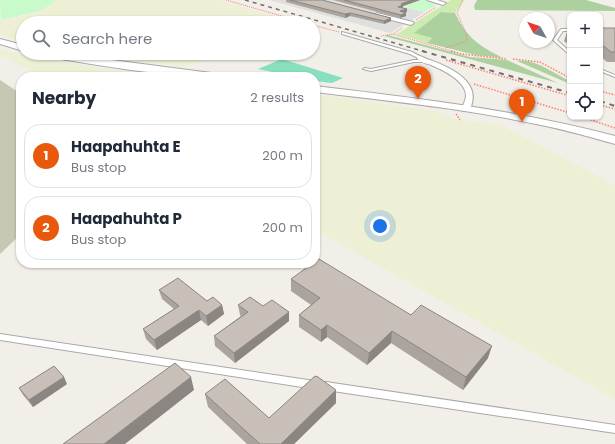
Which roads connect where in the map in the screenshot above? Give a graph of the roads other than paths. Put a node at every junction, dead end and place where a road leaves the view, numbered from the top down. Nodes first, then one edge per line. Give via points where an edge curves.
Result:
1 (430, 0) edge
2 (443, 3) road end
3 (371, 13) edge
4 (411, 23) road end
5 (567, 30) edge
6 (343, 34) road end
7 (0, 41) edge
8 (16, 46) edge
9 (567, 51) edge
10 (83, 60) edge
11 (422, 60) junction
12 (365, 69) dead end
13 (603, 71) edge
14 (176, 72) edge
15 (615, 76) edge
16 (320, 90) edge
17 (466, 109) junction
18 (615, 140) edge
19 (0, 337) edge
20 (615, 430) edge

1 - 2 street
3 - 4 street
5 - 9 lane via 562,30 555,40
6 - 11 lane via 411,53
7 - 8 street
10 - 14 street
11 - 12 lane
11 - 17 street via 465,84 470,97
13 - 15 lane
16 - 17 street
17 - 18 street via 552,123
19 - 20 lane

